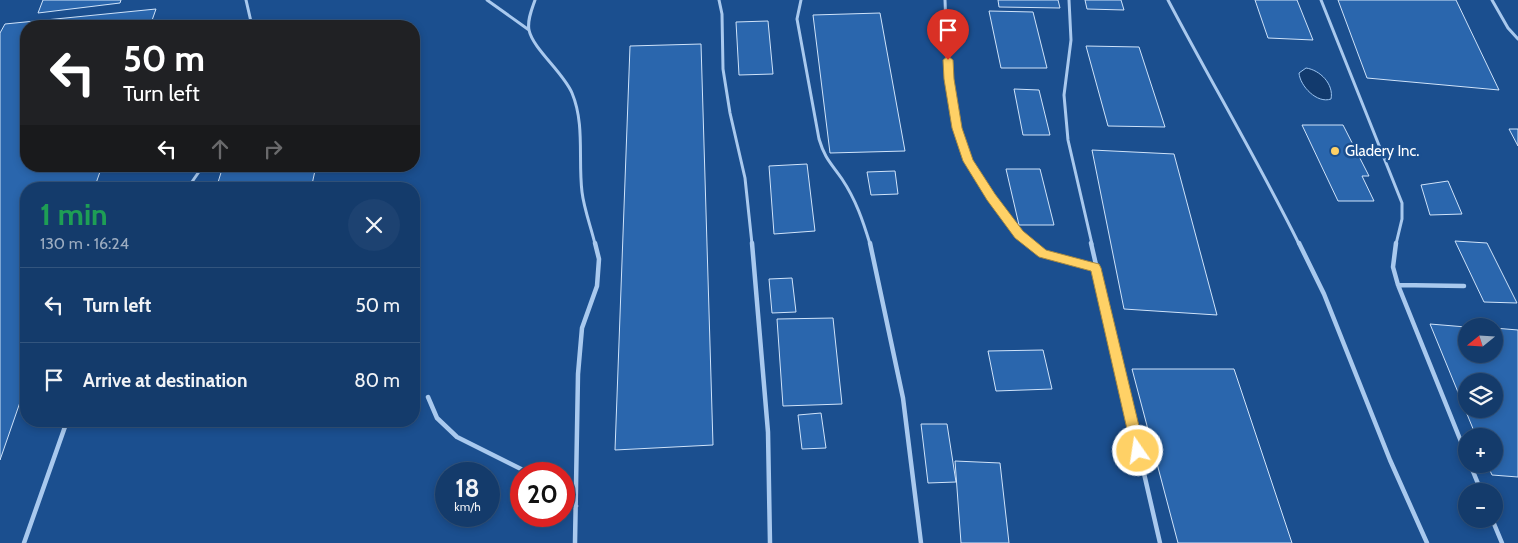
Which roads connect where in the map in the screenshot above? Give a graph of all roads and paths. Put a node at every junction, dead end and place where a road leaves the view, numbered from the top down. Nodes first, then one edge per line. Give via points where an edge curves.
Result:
1 (246, 0) edge
2 (487, 0) edge
3 (535, 0) edge
4 (719, 0) edge
5 (801, 0) edge
6 (945, 0) edge
7 (1069, 0) edge
8 (1168, 0) edge
9 (1321, 0) edge
10 (1492, 0) edge
11 (251, 20) edge
12 (529, 30) junction
13 (1518, 39) edge
14 (1095, 268) junction
15 (1398, 285) junction
16 (1464, 286) dead end
17 (428, 397) dead end
18 (65, 427) edge
19 (1458, 434) edge
20 (510, 464) edge
21 (576, 506) joint
22 (1496, 528) edge
23 (24, 543) edge
24 (575, 543) edge
25 (770, 543) edge
26 (921, 543) edge
27 (1160, 543) edge
28 (1427, 543) edge
29 (1502, 543) edge

1 - 11 lane
2 - 12 lane
3 - 12 lane
4 - 25 lane via 722,69 746,178 768,432
5 - 26 lane via 797,19 819,139 824,156 842,179 861,213 875,262 903,398
6 - 14 lane via 949,79 957,128 968,161 1019,234 1043,254
7 - 14 lane via 1071,40 1064,95 1068,140
8 - 28 lane via 1262,169 1324,294
9 - 15 lane via 1402,203 1393,267
10 - 13 lane
12 - 21 lane via 534,42 571,91 579,112 582,193 599,259 597,286 582,328
14 - 27 lane
15 - 16 lane
15 - 19 lane
17 - 20 lane via 436,417 449,432
18 - 23 lane
21 - 24 lane
22 - 29 lane

